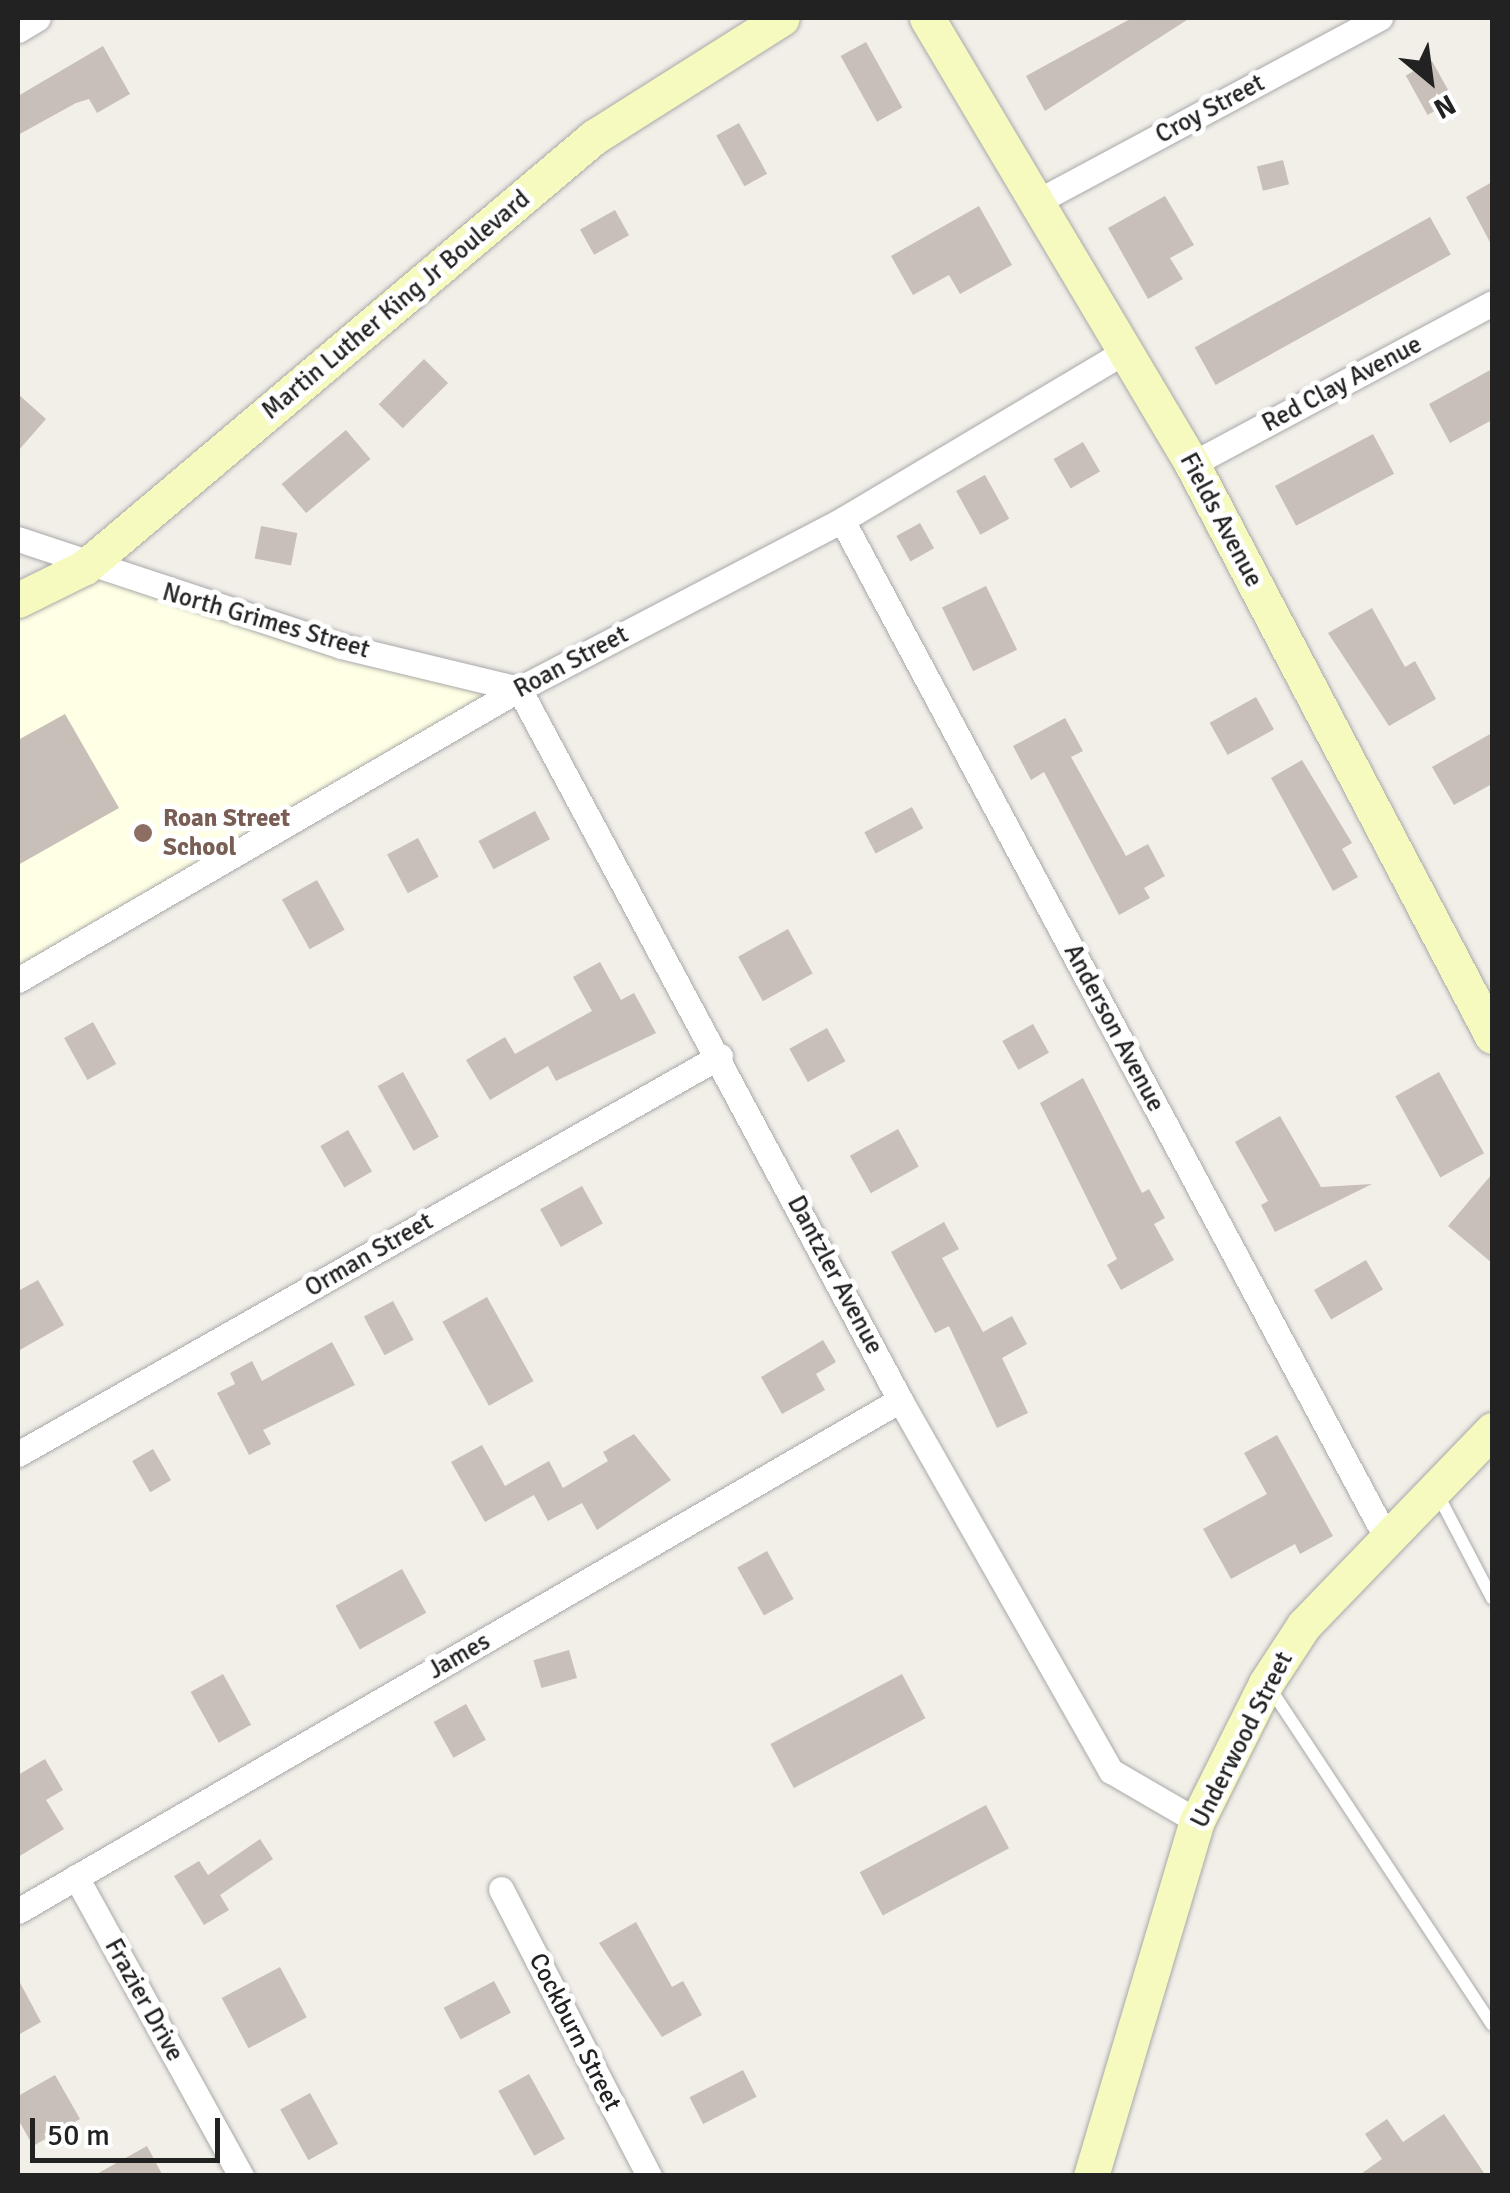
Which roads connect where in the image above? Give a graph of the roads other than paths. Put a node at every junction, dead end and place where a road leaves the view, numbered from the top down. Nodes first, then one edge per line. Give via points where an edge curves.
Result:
1 (38, 18) edge
2 (782, 18) edge
3 (927, 18) edge
4 (1380, 18) edge
5 (18, 30) edge
6 (1040, 200) junction
7 (1492, 303) edge
8 (1127, 350) junction
9 (1192, 464) junction
10 (842, 520) junction
11 (18, 539) edge
12 (84, 567) junction
13 (18, 600) edge
14 (518, 688) junction
15 (18, 980) edge
16 (1492, 1036) edge
17 (720, 1056) junction
18 (900, 1400) junction
19 (1492, 1430) edge
20 (18, 1454) edge
21 (1436, 1491) junction
22 (1386, 1537) junction
23 (1492, 1598) edge
24 (1266, 1683) junction
25 (1197, 1821) junction
26 (76, 1877) junction
27 (501, 1889) dead end
28 (18, 1911) edge
29 (1492, 2025) edge
30 (241, 2176) edge
31 (649, 2176) edge
32 (1090, 2176) edge

1 - 5 street
2 - 12 street, Martin Luther King Jr Boulevard via 594,137
3 - 6 street, Fields Avenue
4 - 6 street, Croy Street
6 - 8 street, Fields Avenue
7 - 9 street, Red Clay Avenue
8 - 9 street, Fields Avenue
8 - 10 street, Roan Street
9 - 16 street, Fields Avenue
10 - 14 street, Roan Street
10 - 22 street, Anderson Avenue
11 - 12 street, North Grimes Street
12 - 13 street, Martin Luther King Jr Boulevard
12 - 14 street, North Grimes Street via 341,646
14 - 15 street, Roan Street
14 - 17 street, Dantzler Avenue
17 - 18 street, Dantzler Avenue
17 - 20 street, Orman Street
18 - 25 street, Dantzler Avenue via 1111,1770
18 - 26 street, James
19 - 21 street, Underwood Street
21 - 22 street, Underwood Street
21 - 23 lane
22 - 24 street, Underwood Street via 1304,1625
24 - 25 street, Underwood Street
24 - 29 lane
25 - 32 street, Underwood Street
26 - 28 street, James
26 - 30 street, Frazier Drive
27 - 31 street, Cockburn Street

